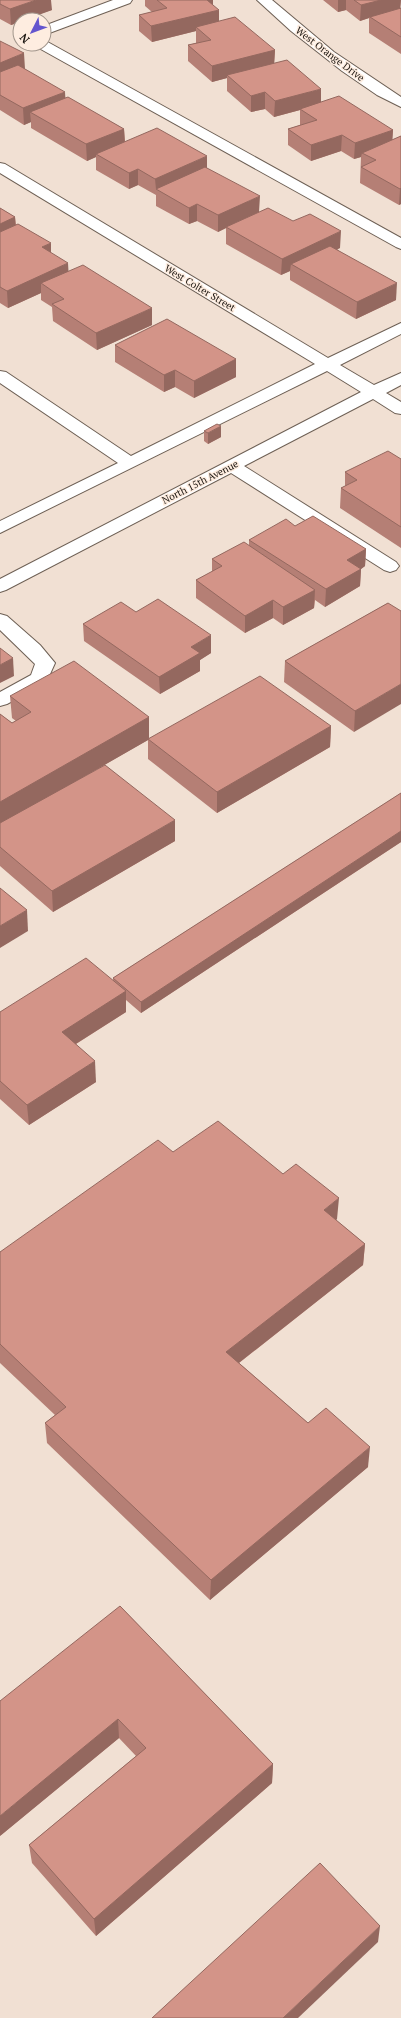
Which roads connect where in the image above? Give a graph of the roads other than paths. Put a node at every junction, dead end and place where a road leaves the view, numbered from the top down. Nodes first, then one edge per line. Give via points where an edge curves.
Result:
1 (125, 0) edge
2 (264, 0) edge
3 (52, 28) edge
4 (52, 50) edge
5 (401, 104) edge
6 (0, 167) edge
7 (401, 244) edge
8 (401, 328) edge
9 (327, 365) junction
10 (0, 376) edge
11 (401, 378) edge
12 (373, 392) junction
13 (401, 409) edge
14 (130, 463) junction
15 (231, 466) junction
16 (0, 528) edge
17 (390, 566) dead end
18 (0, 586) edge
19 (0, 620) edge
20 (0, 700) edge

1 - 3 street
2 - 5 street, West Orange Drive via 299,32
4 - 7 street
6 - 9 street, West Colter Street
8 - 9 street
9 - 12 street, West Colter Street
9 - 14 street
10 - 14 street
11 - 12 street, North 15th Avenue
12 - 13 street, West Colter Street
12 - 15 street, North 15th Avenue
14 - 16 street
15 - 17 street
15 - 18 street, North 15th Avenue
19 - 20 street via 45,663 39,679

